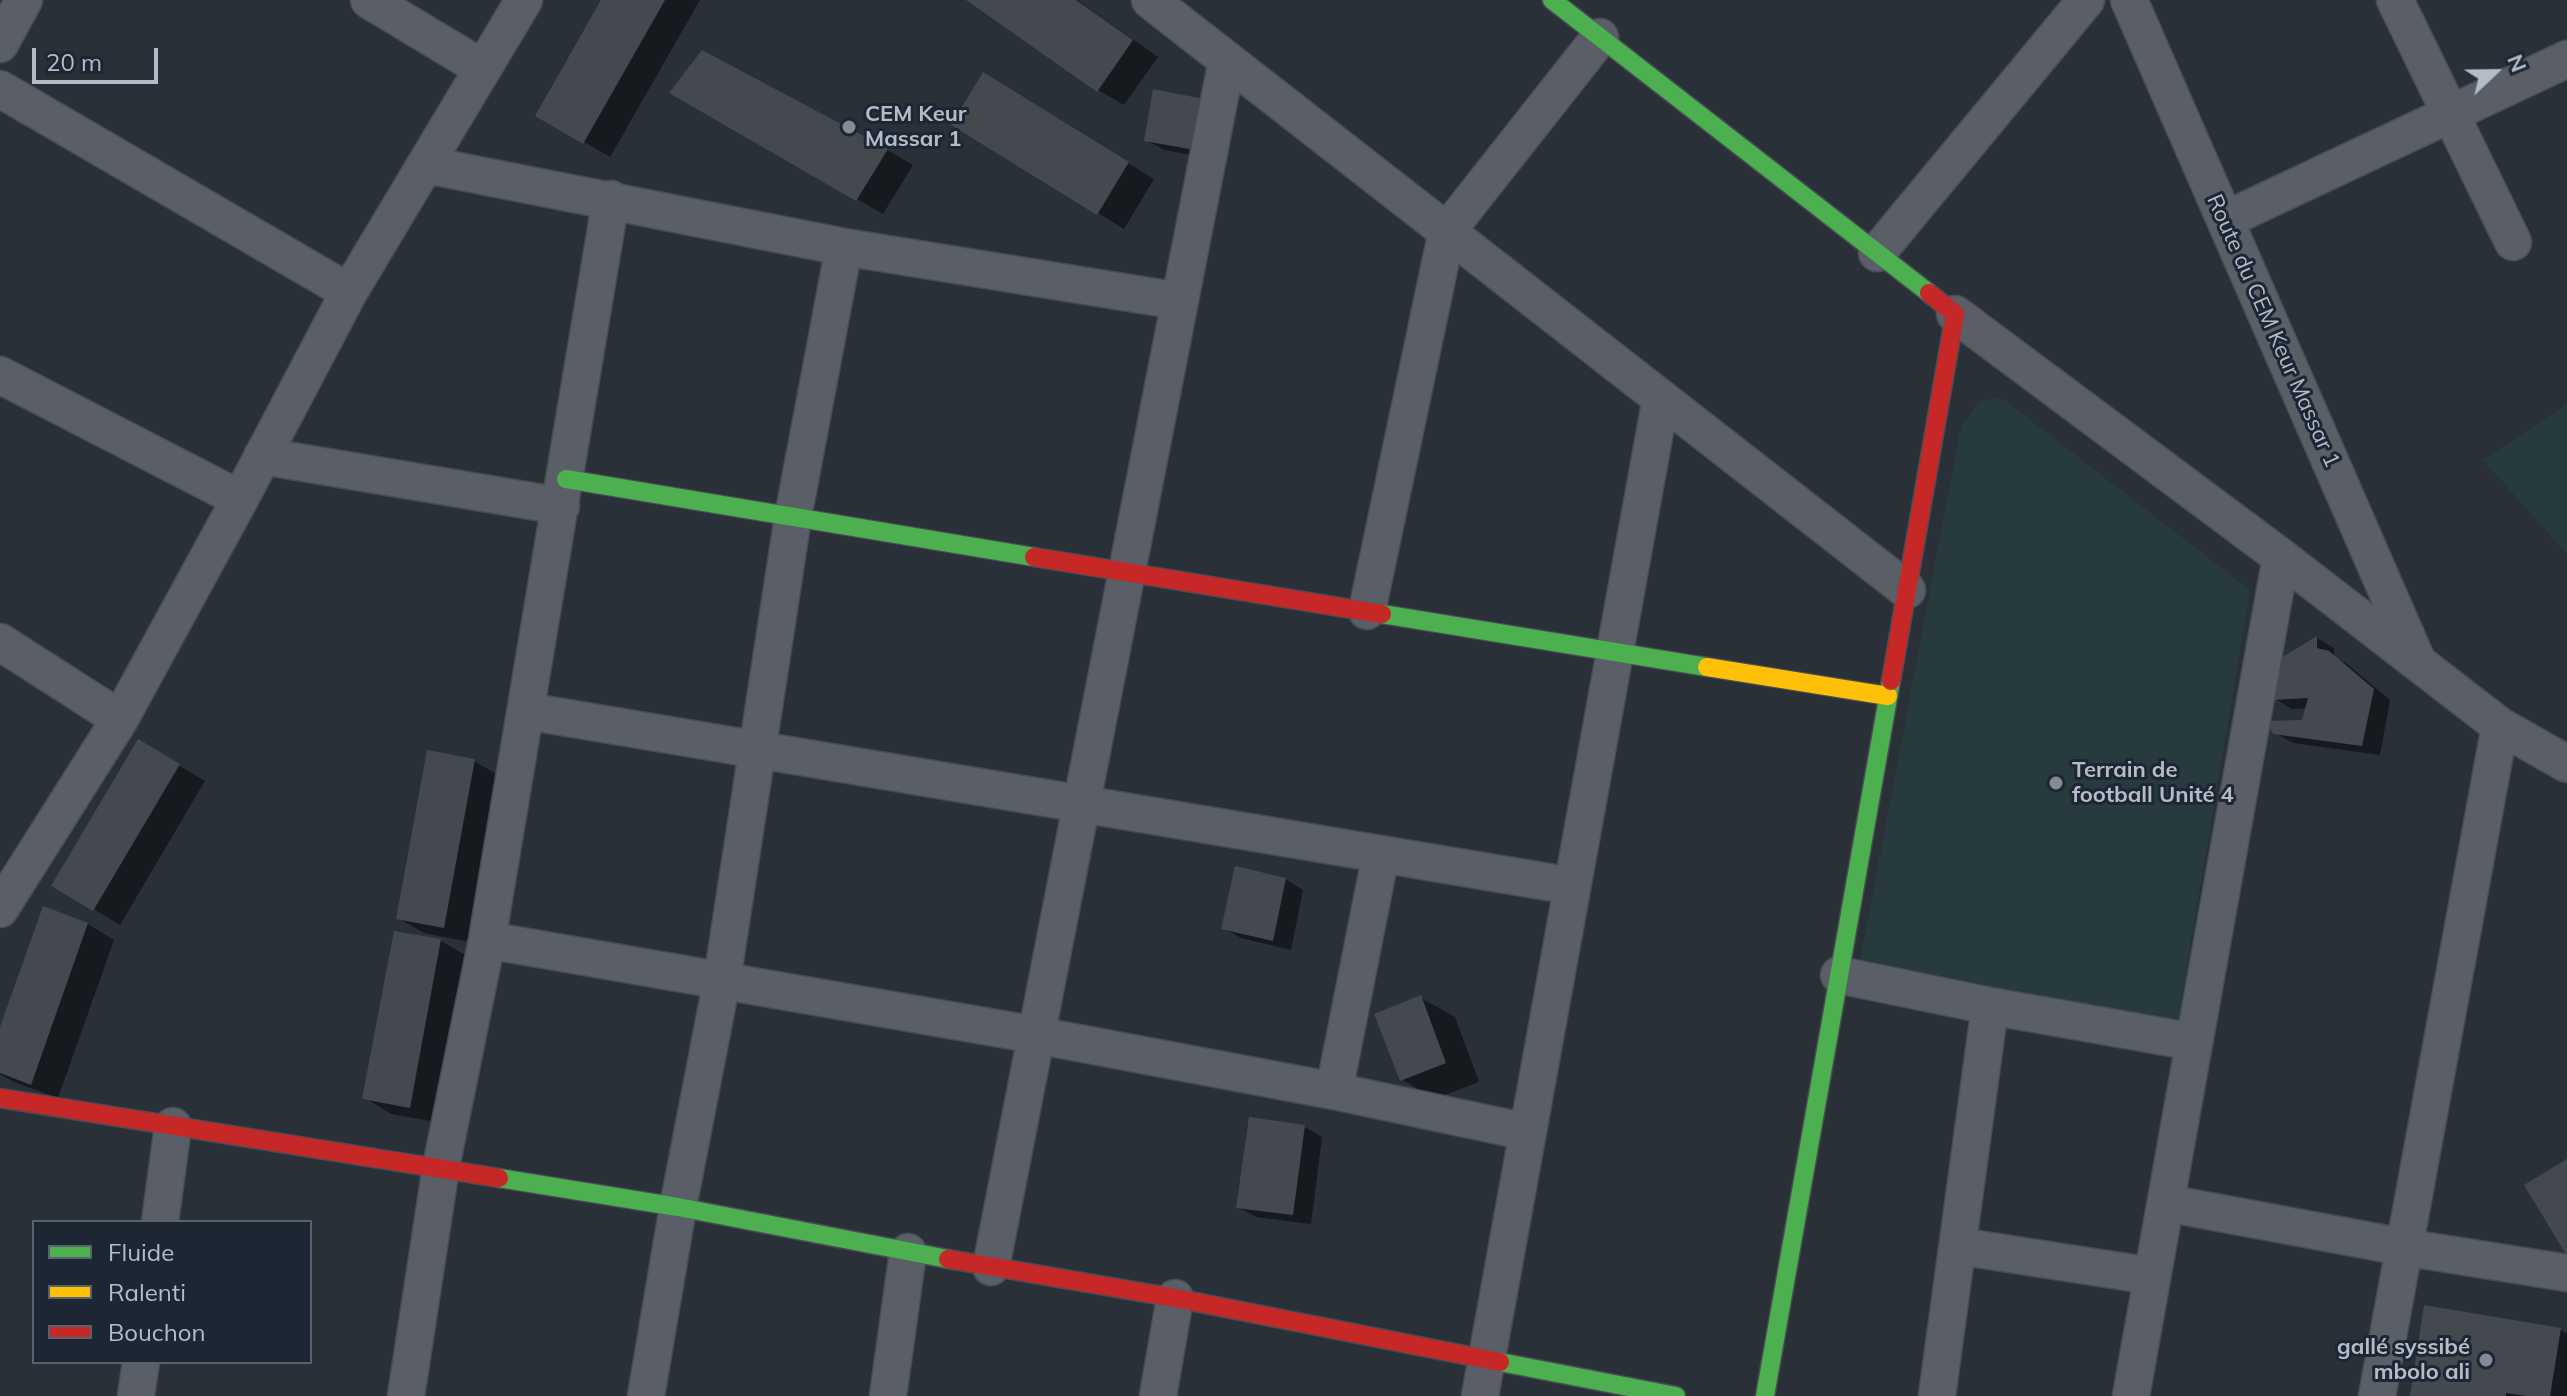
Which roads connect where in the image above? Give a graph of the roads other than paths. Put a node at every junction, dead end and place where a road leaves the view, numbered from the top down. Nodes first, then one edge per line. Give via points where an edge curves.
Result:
1 (24, 0) edge
2 (369, 0) edge
3 (524, 0) edge
4 (1150, 0) edge
5 (1552, 0) edge
6 (2086, 0) edge
7 (2129, 0) edge
8 (2395, 0) edge
9 (1600, 37) junction
10 (0, 44) edge
11 (2567, 59) edge
12 (1227, 60) junction
13 (482, 68) junction
14 (0, 89) edge
15 (2450, 114) junction
16 (427, 165) junction
17 (611, 199) junction
18 (2225, 220) junction
19 (1447, 231) junction
20 (2513, 242) dead end
21 (844, 247) junction
22 (1877, 253) junction
23 (349, 292) junction
24 (1179, 301) junction
25 (1955, 314) junction
26 (0, 376) edge
27 (1661, 398) junction
28 (262, 456) junction
29 (563, 492) junction
30 (240, 499) junction
31 (793, 517) junction
32 (2281, 557) junction
33 (1127, 573) junction
34 (1907, 590) junction
35 (1367, 611) junction
36 (0, 642) edge
37 (1615, 652) junction
38 (2417, 662) junction
39 (1888, 696) junction
40 (526, 711) junction
41 (120, 719) junction
42 (2500, 726) junction
43 (757, 750) junction
44 (2567, 764) edge
45 (1081, 804) junction
46 (1381, 854) junction
47 (1572, 886) junction
48 (0, 909) edge
49 (487, 940) junction
50 (1839, 975) junction
51 (722, 980) junction
52 (1990, 1006) junction
53 (1036, 1035) junction
54 (2194, 1042) junction
55 (1334, 1091) junction
56 (0, 1098) edge
57 (173, 1126) junction
58 (1527, 1132) junction
59 (441, 1167) junction
60 (2166, 1203) junction
61 (678, 1207) junction
62 (160, 1220) edge
63 (1958, 1246) junction
64 (2403, 1247) junction
65 (908, 1252) junction
66 (991, 1267) junction
67 (2567, 1273) edge
68 (2152, 1276) junction
69 (1175, 1298) junction
70 (1486, 1360) junction
71 (141, 1364) edge
72 (136, 1396) edge
73 (406, 1396) edge
74 (646, 1396) edge
75 (888, 1396) edge
76 (1158, 1396) edge
77 (1480, 1396) edge
78 (1676, 1396) edge
79 (1765, 1396) edge
80 (1937, 1396) edge
81 (2131, 1396) edge
82 (2377, 1396) edge

1 - 10 street
2 - 13 street
3 - 13 street
4 - 12 street
5 - 9 street
6 - 22 street
7 - 18 street, Route du CEM Keur Massar 1
8 - 15 street
9 - 19 street
9 - 22 street
11 - 15 street
12 - 19 street
12 - 24 street
13 - 16 street
14 - 23 street
15 - 18 street
15 - 20 street
16 - 17 street
16 - 23 street
17 - 21 street
17 - 29 street
18 - 38 street, Route du CEM Keur Massar 1
19 - 27 street
19 - 35 street
21 - 24 street
21 - 31 street
22 - 25 street
23 - 28 street
24 - 33 street
25 - 32 street
25 - 34 street
26 - 30 street
27 - 34 street
27 - 37 street
28 - 29 street
28 - 30 street
29 - 31 street
29 - 40 street
30 - 41 street
31 - 33 street
31 - 43 street
32 - 38 street
32 - 54 street
33 - 35 street
33 - 45 street
34 - 39 street
35 - 37 street
36 - 41 street
37 - 39 street
37 - 47 street
38 - 42 street
39 - 50 street
40 - 43 street
40 - 49 street
41 - 48 street
42 - 44 street
42 - 64 street
43 - 45 street
43 - 51 street
45 - 46 street
45 - 53 street
46 - 47 street
46 - 55 street
47 - 58 street
49 - 51 street
49 - 59 street
50 - 52 street
50 - 79 street
51 - 53 street
51 - 61 street
52 - 54 street
52 - 63 street
53 - 55 street
53 - 66 street
54 - 60 street
55 - 58 street
56 - 57 street
57 - 59 street
57 - 62 street
58 - 70 street
59 - 61 street
59 - 73 street
60 - 64 street
60 - 68 street
61 - 65 street
61 - 74 street
63 - 68 street
63 - 80 street
64 - 67 street
64 - 82 street
65 - 66 street
65 - 75 street
66 - 69 street
68 - 81 street
69 - 70 street
69 - 76 street
70 - 77 street
70 - 78 street
71 - 72 street

